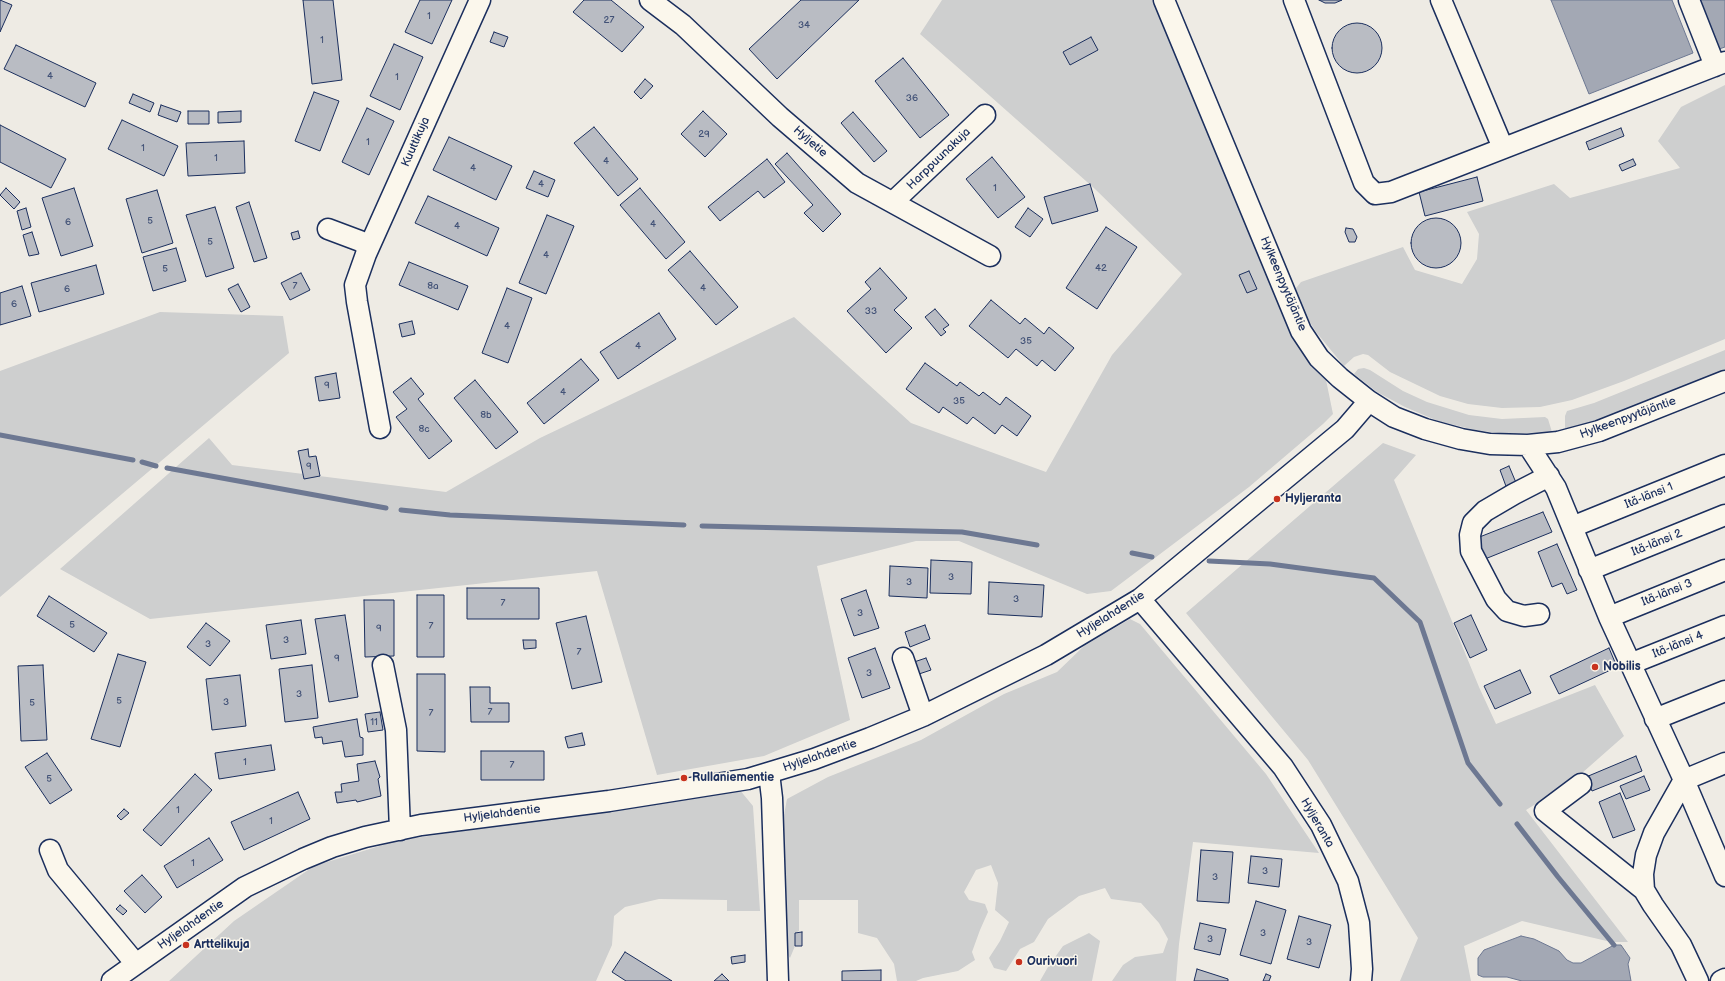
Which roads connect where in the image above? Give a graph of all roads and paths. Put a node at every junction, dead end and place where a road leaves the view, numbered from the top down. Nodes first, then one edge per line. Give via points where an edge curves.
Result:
1 (480, 0) edge
2 (650, 0) edge
3 (1164, 0) edge
4 (1294, 0) edge
5 (1442, 0) edge
6 (1689, 0) edge
7 (1720, 64) edge
8 (985, 115) dead end
9 (1503, 148) junction
10 (893, 202) junction
11 (328, 229) dead end
12 (369, 248) junction
13 (990, 256) dead end
14 (1725, 381) edge
15 (1369, 401) junction
16 (380, 428) dead end
17 (1528, 445) junction
18 (1725, 465) edge
19 (1548, 476) junction
20 (1725, 515) edge
21 (1572, 527) junction
22 (1589, 570) junction
23 (1725, 570) edge
24 (1140, 599) junction
25 (1539, 614) dead end
26 (1609, 617) junction
27 (1725, 626) edge
28 (903, 658) dead end
29 (1630, 664) junction
30 (383, 665) dead end
31 (1725, 692) edge
32 (923, 716) junction
33 (1655, 719) junction
34 (1725, 763) edge
35 (769, 773) junction
36 (1684, 780) junction
37 (1581, 784) dead end
38 (400, 830) junction
39 (50, 850) dead end
40 (1725, 876) edge
41 (1644, 890) junction
42 (136, 964) junction
43 (1725, 980) edge
44 (112, 981) edge
45 (778, 981) edge
46 (1361, 981) edge
47 (1698, 981) edge
48 (1721, 981) edge

1 - 12 street, Kuuttikuja
2 - 10 street, Hyljetie via 683,25 780,117 857,183
3 - 15 street, Hylkeenpyytäjäntie via 1301,331 1319,358
4 - 9 street via 1364,183 1375,194 1391,192
5 - 9 street
6 - 7 street
7 - 9 street
8 - 10 street, Harppuunakuja
10 - 13 street, Hyljetie
11 - 12 street via 360,241
12 - 16 street, Kuuttikuja via 355,285
14 - 17 street, Hylkeenpyytäjäntie via 1599,431 1558,442
15 - 17 street, Hylkeenpyytäjäntie via 1394,417 1461,439 1490,444
15 - 24 street, Hyljelahdentie via 1345,429
17 - 19 street
18 - 21 street, Itä-länsi 1
19 - 21 street via 1556,488
19 - 25 street via 1485,510 1473,523 1470,535 1471,551 1496,599 1507,611 1524,616
20 - 22 street, Itä-länsi 2
21 - 22 street
22 - 26 street
23 - 26 street, Itä-länsi 3
24 - 32 street, Hyljelahdentie via 1046,655
24 - 46 street, Hyljeranta via 1283,767 1321,825 1348,881 1359,923
26 - 29 street
27 - 29 street, Itä-länsi 4
28 - 32 street
29 - 33 street
30 - 38 street via 396,730
31 - 33 street
32 - 35 street, Hyljelahdentie via 870,738
33 - 36 street
34 - 36 street
35 - 38 street, Hyljelahdentie via 748,779 636,797 440,822
35 - 45 street
36 - 40 street
36 - 41 street via 1654,833 1646,855
37 - 41 street via 1545,811
38 - 42 street, Hyljelahdentie via 332,847 252,884
39 - 42 street via 58,870
41 - 47 street via 1681,945
42 - 44 street, Hyljelahdentie
43 - 48 street

